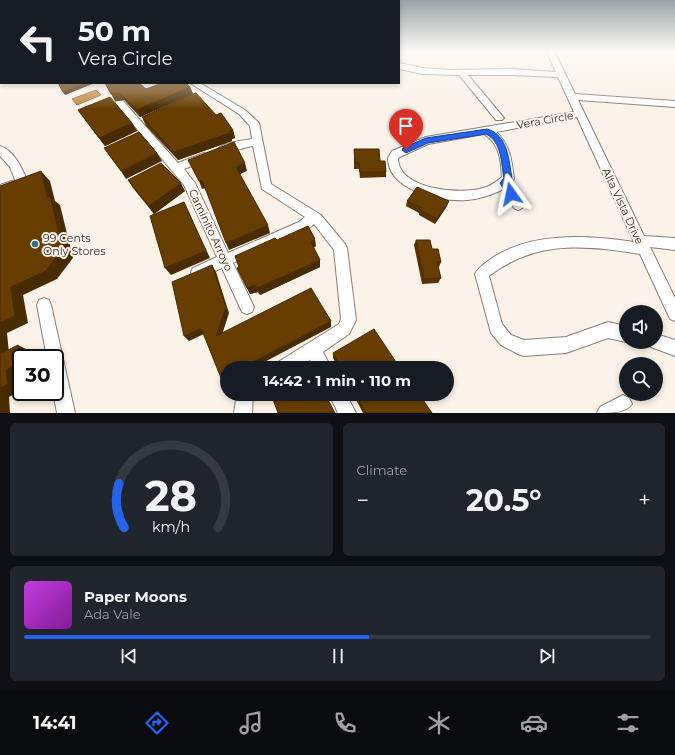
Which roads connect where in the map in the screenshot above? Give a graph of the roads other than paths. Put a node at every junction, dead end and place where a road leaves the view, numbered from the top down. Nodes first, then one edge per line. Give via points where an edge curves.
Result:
1 (420, 70) edge
2 (560, 70) edge
3 (462, 73) junction
4 (562, 75) junction
5 (196, 84) edge
6 (208, 92) junction
7 (572, 97) junction
8 (194, 98) edge
9 (120, 103) edge
10 (675, 104) edge
11 (579, 114) junction
12 (500, 118) dead end
13 (487, 131) junction
14 (146, 133) junction
15 (133, 139) edge
16 (258, 141) junction
17 (0, 150) edge
18 (170, 165) junction
19 (504, 183) junction
20 (0, 190) edge
21 (518, 205) dead end
22 (314, 217) junction
23 (675, 244) edge
24 (642, 245) junction
25 (225, 260) junction
26 (185, 277) edge
27 (44, 305) dead end
28 (247, 307) dead end
29 (675, 314) edge
30 (619, 332) edge
31 (663, 344) edge
32 (675, 348) edge
33 (313, 349) junction
34 (295, 361) edge
35 (319, 361) edge
36 (244, 401) edge
37 (341, 401) edge
38 (623, 404) dead end
39 (66, 413) edge
40 (243, 413) edge
41 (347, 413) edge
42 (606, 413) edge

1 - 3 street
2 - 4 street, Alta Vista Drive
3 - 4 street
3 - 12 street
4 - 7 street, Alta Vista Drive
5 - 6 street
6 - 8 street
6 - 16 street via 242,112 255,124
7 - 10 street
7 - 11 street, Alta Vista Drive
9 - 14 street, Caminito Arroyo via 141,122
11 - 13 street, Vera Circle
11 - 24 street, Alta Vista Drive
13 - 19 street via 503,148 508,179
13 - 19 street, Vera Circle via 426,141 396,154 393,158 394,167 405,179 419,188 450,196 471,196
14 - 15 street
14 - 18 street, Caminito Arroyo
16 - 18 street
16 - 22 street via 266,186
17 - 20 street via 16,165 22,182
18 - 25 street, Caminito Arroyo via 190,183
19 - 21 street
22 - 25 street via 303,226
22 - 33 street via 340,248 349,320 344,329
23 - 24 street
24 - 29 street, Alta Vista Drive
24 - 30 street via 550,243 518,252 490,266 482,274 496,328 506,340 524,348 566,345 608,330
25 - 26 street
25 - 28 street, Caminito Arroyo
27 - 39 street
31 - 32 street
33 - 34 street
33 - 35 street
36 - 40 street
37 - 41 street
38 - 42 street

